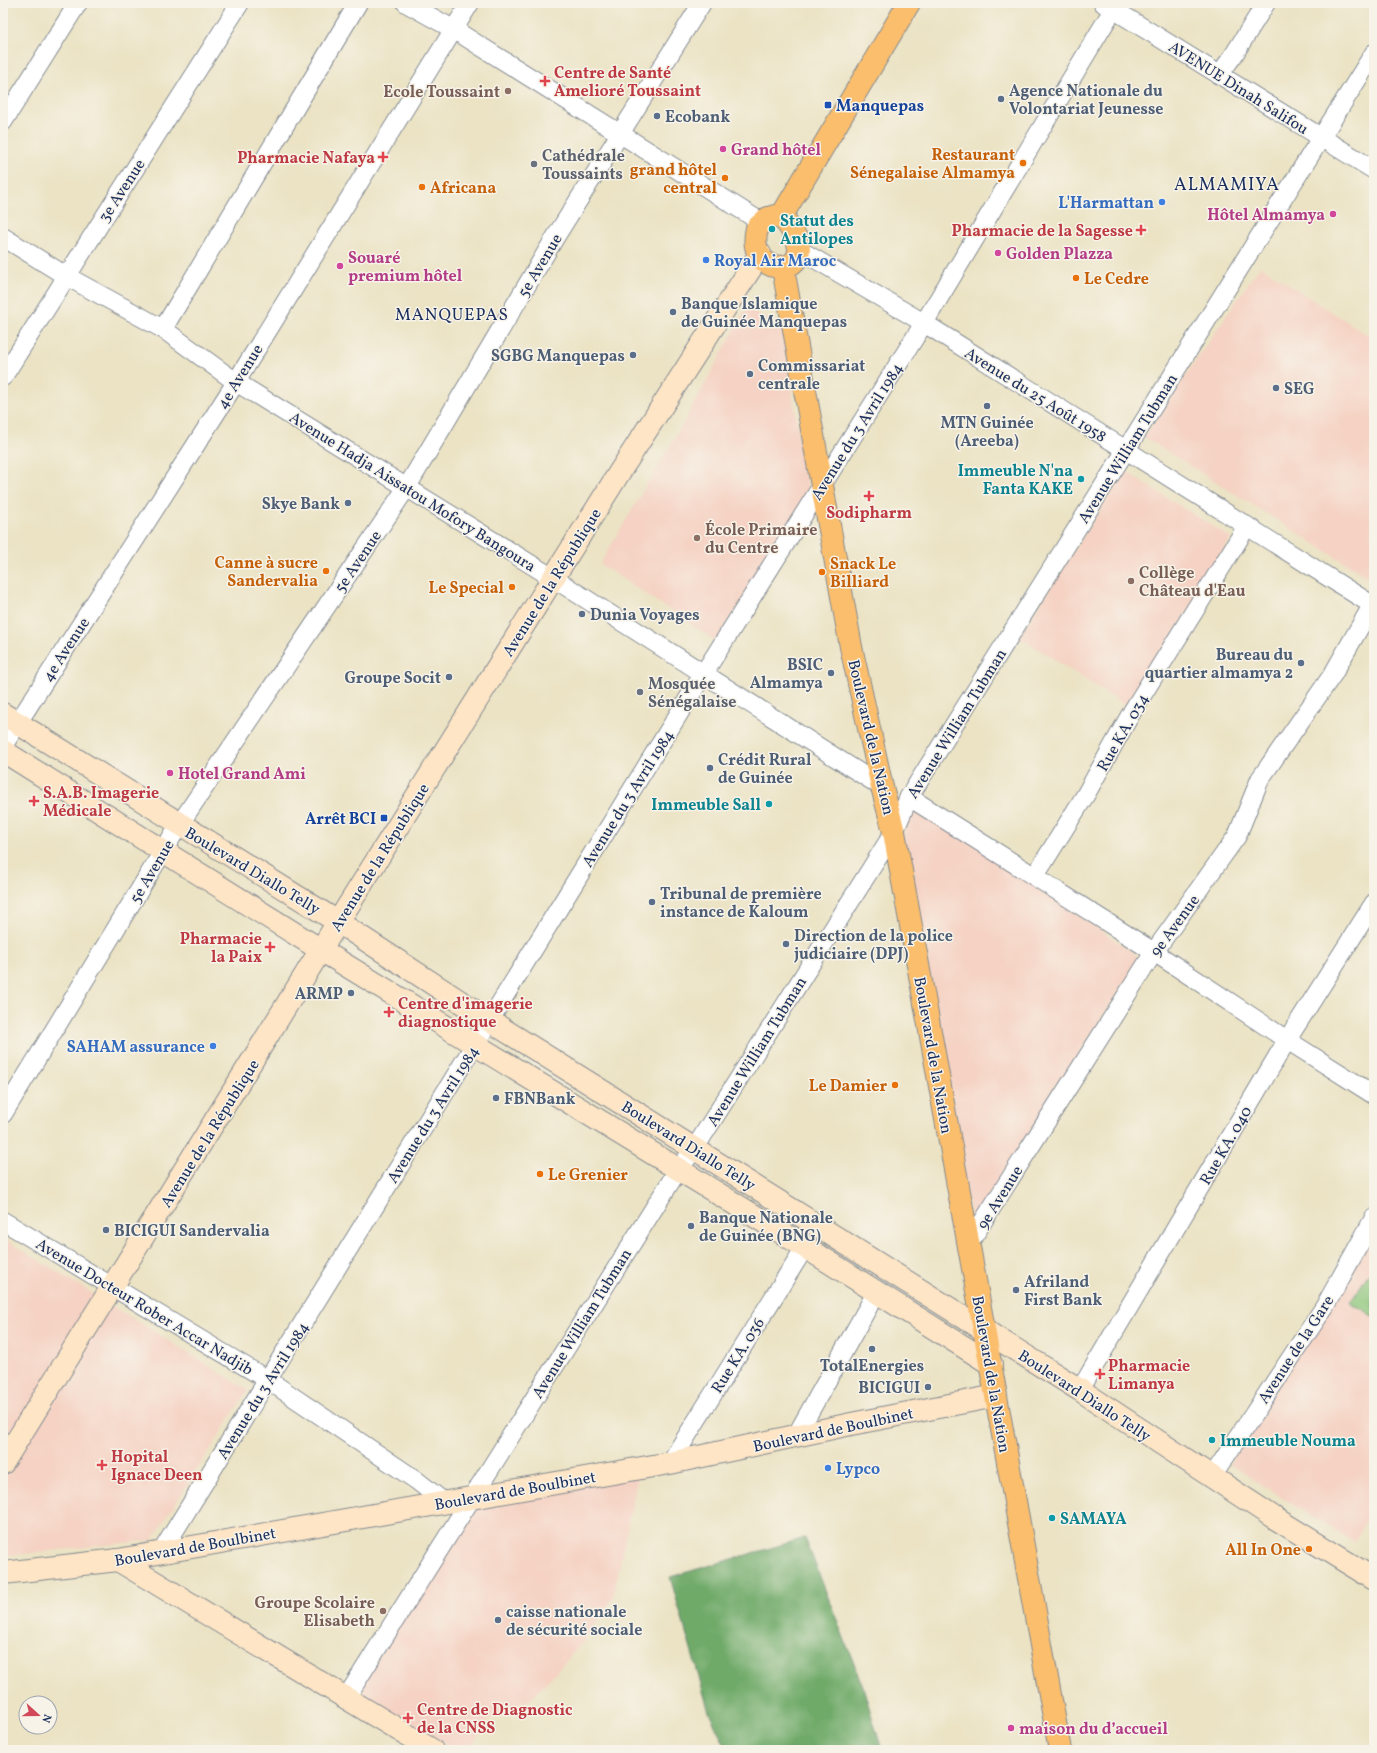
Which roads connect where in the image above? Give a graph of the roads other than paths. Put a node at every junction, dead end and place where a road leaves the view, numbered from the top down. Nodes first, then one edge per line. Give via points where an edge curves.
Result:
1 (78, 3) edge
2 (240, 3) edge
3 (358, 3) edge
4 (406, 3) edge
5 (470, 3) edge
6 (702, 3) edge
7 (909, 3) edge
8 (1266, 3) edge
9 (1111, 5) edge
10 (453, 29) junction
11 (1374, 53) edge
12 (1219, 75) junction
13 (3, 122) edge
14 (621, 135) junction
15 (1321, 137) junction
16 (1374, 170) edge
17 (771, 219) junction
18 (3, 237) edge
19 (798, 249) junction
20 (760, 254) junction
21 (783, 268) junction
22 (66, 276) junction
23 (924, 323) junction
24 (163, 329) junction
25 (3, 377) edge
26 (236, 382) junction
27 (1126, 450) junction
28 (821, 486) junction
29 (407, 487) junction
30 (1247, 526) junction
31 (553, 578) junction
32 (1373, 604) edge
33 (704, 673) junction
34 (10, 719) edge
35 (3, 746) edge
36 (3, 751) edge
37 (882, 787) junction
38 (909, 796) junction
39 (179, 825) junction
40 (894, 832) junction
41 (163, 850) junction
42 (1035, 876) junction
43 (1374, 903) edge
44 (338, 922) junction
45 (321, 950) junction
46 (1154, 952) junction
47 (490, 1021) junction
48 (1287, 1040) junction
49 (475, 1044) junction
50 (1374, 1095) edge
51 (3, 1114) edge
52 (695, 1148) junction
53 (678, 1170) junction
54 (1374, 1218) edge
55 (3, 1221) edge
56 (968, 1245) junction
57 (805, 1247) junction
58 (114, 1286) junction
59 (876, 1293) junction
60 (985, 1331) junction
61 (991, 1364) junction
62 (268, 1380) junction
63 (1080, 1390) junction
64 (996, 1396) junction
65 (796, 1436) junction
66 (3, 1464) edge
67 (670, 1464) junction
68 (1212, 1477) junction
69 (471, 1497) junction
70 (444, 1502) junction
71 (162, 1551) junction
72 (3, 1558) edge
73 (118, 1560) junction
74 (30, 1570) junction
75 (3, 1573) edge
76 (1374, 1579) edge
77 (346, 1698) junction
78 (432, 1750) edge
79 (1060, 1750) edge

1 - 13 street
2 - 22 street, 3e Avenue
3 - 24 street
4 - 10 street
5 - 10 street, 4e Avenue
6 - 14 street, 5e Avenue
7 - 17 main road
8 - 12 street
9 - 12 street, AVENUE Dinah Salifou
9 - 23 street, Avenue du 3 Avril 1984
10 - 14 street
10 - 26 street, 4e Avenue via 389,137
11 - 15 street, Avenue William Tubman
12 - 15 street, AVENUE Dinah Salifou
14 - 17 street
14 - 29 street, 5e Avenue via 556,236
15 - 16 street, AVENUE Dinah Salifou
15 - 27 street, Avenue William Tubman
17 - 19 main road via 788,224 796,236
17 - 20 main road via 757,228 755,236
18 - 22 street, Avenue Hadja Aissatou Mofory Bangoura
19 - 21 main road via 798,255 793,263
19 - 23 street, Avenue du 25 Août 1958
20 - 21 main road via 768,265
20 - 31 main road, Avenue de la République
21 - 28 main road, Boulevard de la Nation
22 - 24 street, Avenue Hadja Aissatou Mofory Bangoura
22 - 25 street, 3e Avenue
23 - 27 street, Avenue du 25 Août 1958
23 - 28 street, Avenue du 3 Avril 1984
24 - 26 street, Avenue Hadja Aissatou Mofory Bangoura
26 - 29 street, Avenue Hadja Aissatou Mofory Bangoura
26 - 34 street, 4e Avenue
27 - 30 street, Avenue du 25 Août 1958
27 - 38 street, Avenue William Tubman
28 - 33 street, Avenue du 3 Avril 1984
28 - 37 main road, Boulevard de la Nation
29 - 31 street, Avenue Hadja Aissatou Mofory Bangoura
29 - 39 street, 5e Avenue
30 - 32 street, Avenue du 25 Août 1958
30 - 42 street, Rue KA. 034 via 1133,710 1086,794
31 - 33 street, Avenue Hadja Aissatou Mofory Bangoura
31 - 44 main road, Avenue de la République
32 - 46 street, 9e Avenue via 1333,674 1260,779 1237,836
33 - 37 street, Avenue Hadja Aissatou Mofory Bangoura
33 - 47 street, Avenue du 3 Avril 1984
34 - 35 street, 4e Avenue
34 - 39 main road, Boulevard Diallo Telly
36 - 41 main road, Boulevard Diallo Telly
37 - 40 main road, Boulevard de la Nation
38 - 40 street, Avenue William Tubman
38 - 42 street
39 - 41 street, 5e Avenue
39 - 44 main road, Boulevard Diallo Telly
40 - 52 street, Avenue William Tubman
40 - 56 main road, Boulevard de la Nation
41 - 45 main road, Boulevard Diallo Telly
41 - 51 street, 5e Avenue
42 - 46 street
43 - 48 street, Rue KA. 040
44 - 45 main road, Avenue de la République
44 - 47 main road, Boulevard Diallo Telly
45 - 49 main road, Boulevard Diallo Telly
45 - 58 main road, Avenue de la République
46 - 48 street
46 - 56 street, 9e Avenue
47 - 49 street, Avenue du 3 Avril 1984
47 - 52 main road, Boulevard Diallo Telly
48 - 50 street
48 - 63 street, Rue KA. 040
49 - 53 main road, Boulevard Diallo Telly
49 - 62 street, Avenue du 3 Avril 1984
52 - 53 street, Avenue William Tubman
52 - 60 main road, Boulevard Diallo Telly
53 - 57 main road, Boulevard Diallo Telly
53 - 69 street, Avenue William Tubman
54 - 68 street, Avenue de la Gare via 1325,1306
55 - 58 street, Avenue Docteur Rober Accar Nadjib
56 - 60 main road, Boulevard de la Nation
57 - 59 main road, Boulevard Diallo Telly
57 - 67 street, Rue KA. 036
58 - 62 street, Avenue Docteur Rober Accar Nadjib
58 - 66 main road, Avenue de la République
59 - 61 main road, Boulevard Diallo Telly
59 - 65 street
60 - 61 main road, Boulevard de la Nation
60 - 63 main road, Boulevard Diallo Telly
61 - 64 main road, Boulevard de la Nation
62 - 70 street, Avenue Docteur Rober Accar Nadjib via 416,1480
62 - 71 street, Avenue du 3 Avril 1984
63 - 68 main road, Boulevard Diallo Telly
64 - 65 main road, Boulevard de Boulbinet
64 - 79 main road, Boulevard de la Nation
65 - 67 main road, Boulevard de Boulbinet
67 - 69 main road, Boulevard de Boulbinet
68 - 76 main road, Boulevard Diallo Telly
69 - 70 main road, Boulevard de Boulbinet
69 - 77 street, Avenue William Tubman
70 - 71 main road, Boulevard de Boulbinet
71 - 73 main road, Boulevard de Boulbinet
72 - 74 main road
73 - 74 main road, Boulevard de Boulbinet
73 - 77 main road
74 - 75 main road, Boulevard de Boulbinet
77 - 78 main road

